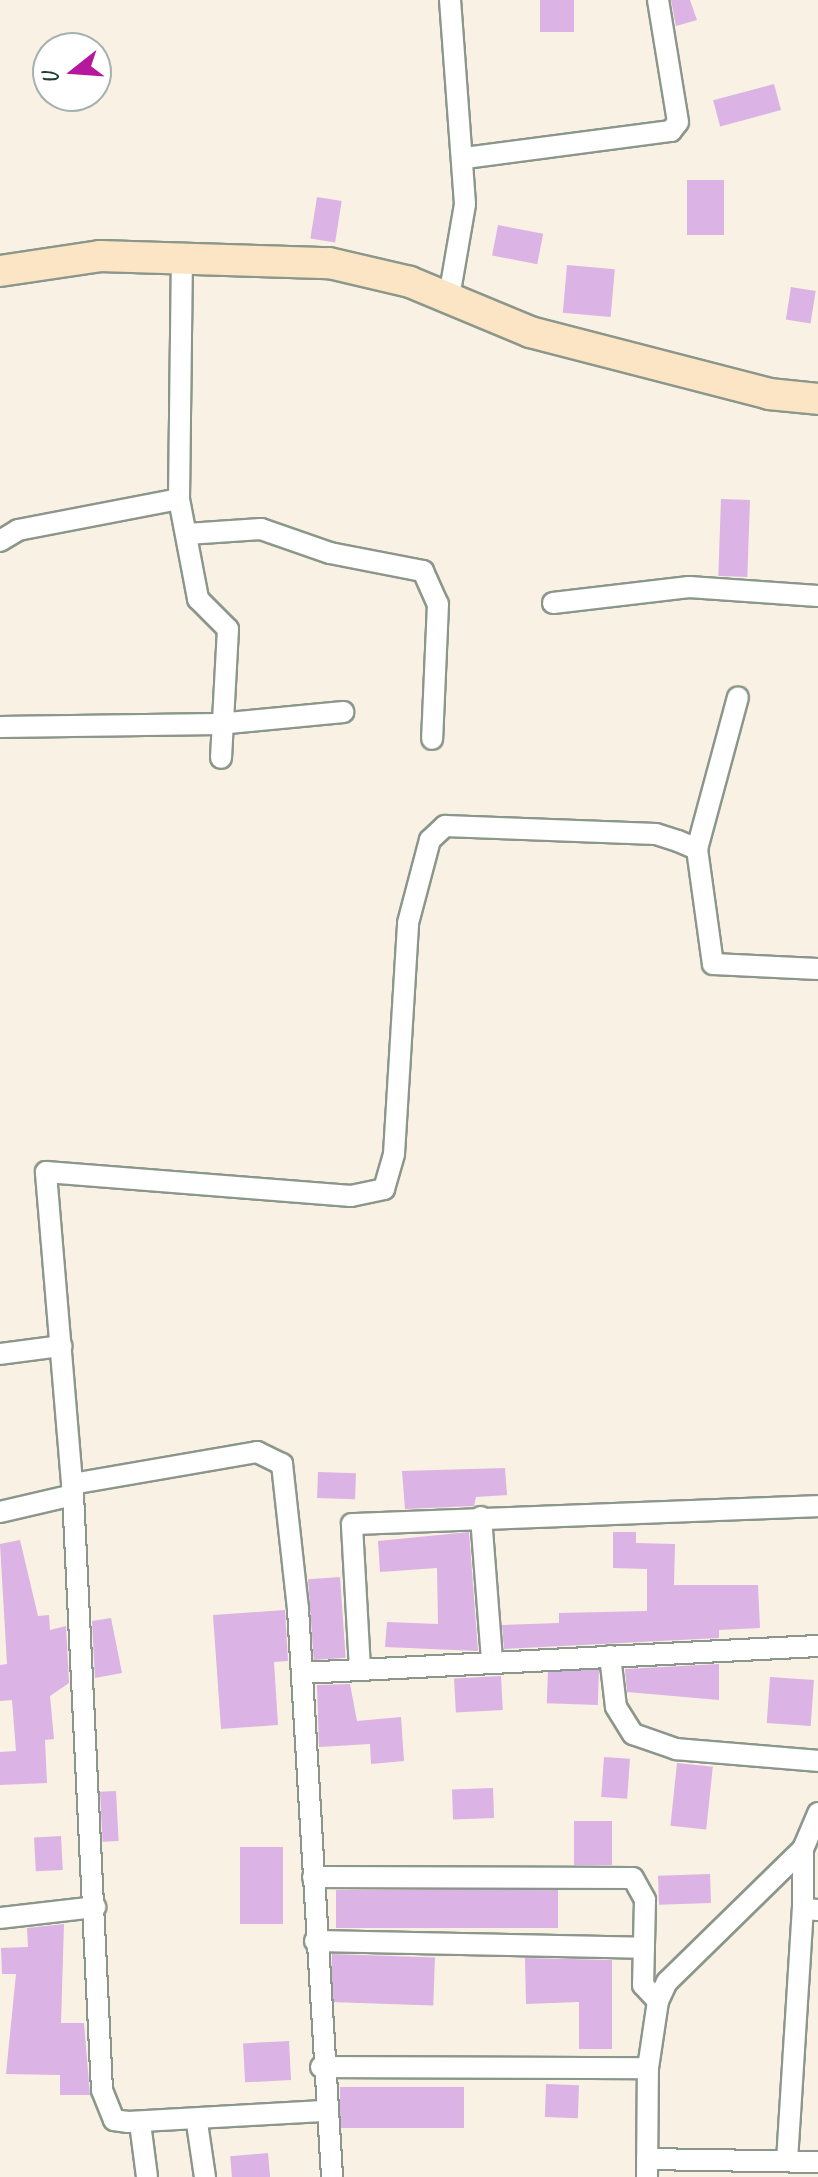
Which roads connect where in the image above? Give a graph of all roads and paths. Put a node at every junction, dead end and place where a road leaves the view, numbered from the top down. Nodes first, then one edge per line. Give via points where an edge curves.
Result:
1 (450, 0) edge
2 (658, 0) edge
3 (465, 158) junction
4 (182, 254) junction
5 (0, 271) edge
6 (449, 297) junction
7 (818, 399) edge
8 (179, 499) junction
9 (187, 534) junction
10 (0, 541) edge
11 (818, 596) edge
12 (553, 603) dead end
13 (738, 697) dead end
14 (343, 712) dead end
15 (218, 724) junction
16 (0, 727) edge
17 (432, 739) dead end
18 (221, 758) dead end
19 (697, 849) junction
20 (818, 969) edge
21 (61, 1346) junction
22 (0, 1354) edge
23 (72, 1490) junction
24 (818, 1506) edge
25 (0, 1512) edge
26 (481, 1517) junction
27 (818, 1646) edge
28 (610, 1656) junction
29 (492, 1661) junction
30 (360, 1669) junction
31 (302, 1673) junction
32 (818, 1761) edge
33 (818, 1813) edge
34 (803, 1849) junction
35 (313, 1877) junction
36 (95, 1907) junction
37 (811, 1909) edge
38 (0, 1918) edge
39 (315, 1941) junction
40 (644, 1948) junction
41 (658, 2001) junction
42 (321, 2067) junction
43 (648, 2068) junction
44 (323, 2111) junction
45 (140, 2123) junction
46 (197, 2123) junction
47 (787, 2161) junction
48 (818, 2162) edge
49 (647, 2168) edge
50 (147, 2177) edge
51 (205, 2177) edge
52 (332, 2177) edge

1 - 3 street
2 - 3 street via 678,122 671,131
3 - 6 street via 464,232
4 - 5 street via 100,256
4 - 6 street via 329,263
4 - 8 street
6 - 7 street via 530,332 755,391
8 - 9 street
8 - 10 street via 18,530
9 - 15 street via 201,606 218,613 228,629
9 - 17 street via 261,529 330,553 423,571 438,604
11 - 12 street via 689,587
13 - 19 street
14 - 15 street
15 - 16 street
15 - 18 street
19 - 20 street via 713,964
19 - 21 street via 656,834 452,825 437,830 408,923 394,1154 384,1189 351,1196 46,1172
21 - 22 street
21 - 23 street
23 - 25 street
23 - 31 street via 275,1454 291,1522
23 - 36 street
24 - 26 street
26 - 29 street
26 - 30 street via 352,1524
27 - 28 street
28 - 29 street
28 - 32 street via 616,1707 633,1734 676,1749
29 - 30 street
30 - 31 street
31 - 35 street
33 - 34 street
34 - 37 street
34 - 41 street via 667,1982
35 - 39 street
35 - 40 street via 633,1878 645,1900
36 - 38 street
36 - 45 street via 102,2090 114,2120
37 - 47 street
39 - 40 street
39 - 42 street
40 - 41 street via 643,1985
41 - 43 street
42 - 43 street
42 - 44 street
43 - 49 street
44 - 46 street
44 - 52 street
45 - 46 street
45 - 50 street
46 - 51 street
47 - 48 street
47 - 49 street

